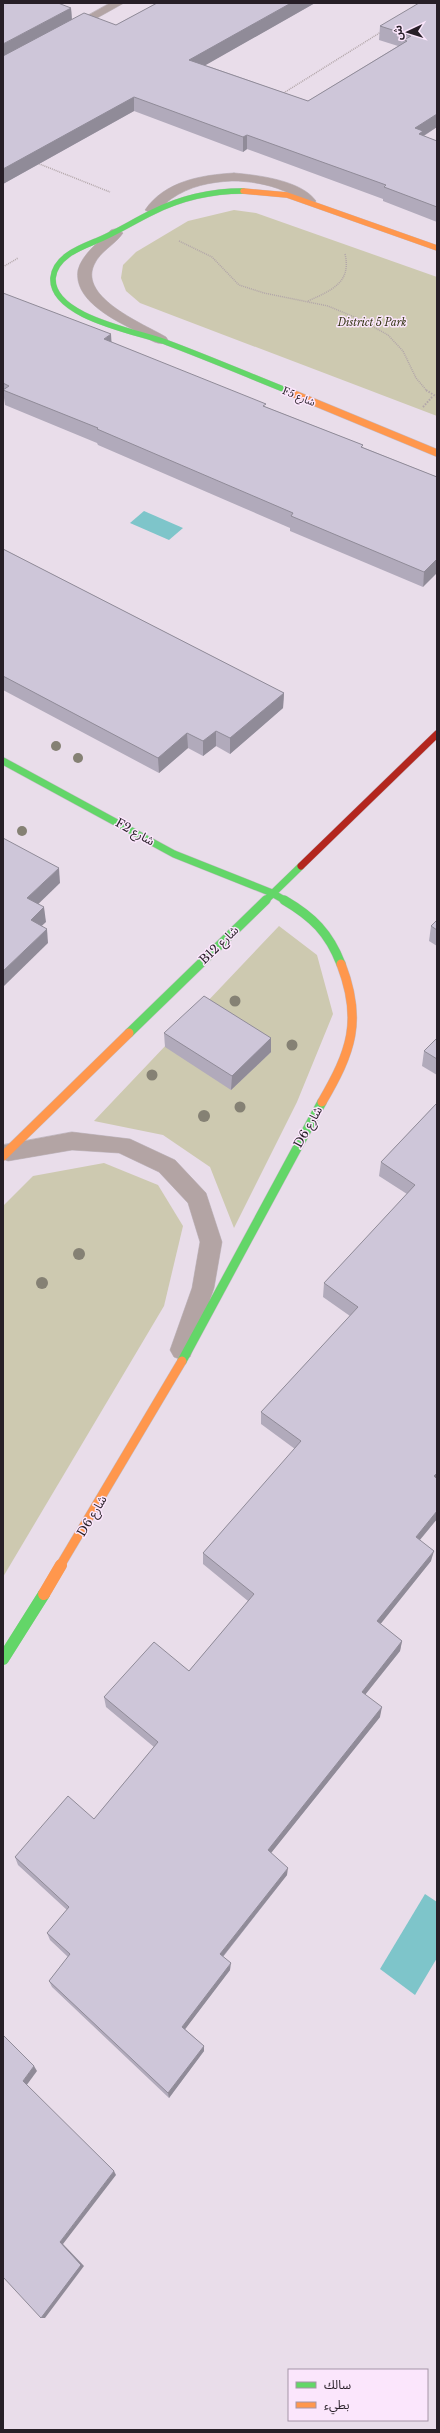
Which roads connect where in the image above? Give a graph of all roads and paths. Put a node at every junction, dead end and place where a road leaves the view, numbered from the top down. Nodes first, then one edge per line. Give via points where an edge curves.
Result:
1 (118, 3) edge
2 (387, 28) edge
3 (57, 36) edge
4 (280, 95) edge
5 (33, 162) edge
6 (114, 194) dead end
7 (309, 201) joint
8 (152, 210) joint
9 (132, 222) junction
10 (116, 233) junction
11 (437, 248) edge
12 (344, 252) dead end
13 (23, 256) dead end
14 (3, 267) edge
15 (308, 301) junction
16 (161, 340) junction
17 (433, 396) junction
18 (437, 397) edge
19 (421, 409) dead end
20 (437, 452) edge
21 (437, 734) edge
22 (3, 761) edge
23 (272, 893) junction
24 (5, 1154) edge
25 (176, 1370) junction
26 (3, 1659) edge

1 - 3 street
2 - 4 path
5 - 6 path
7 - 8 street, F5 شارع via 289,188 269,182 230,177 189,184 172,191 159,200
7 - 11 street, F5 شارع
8 - 9 street, F5 شارع
9 - 10 street, F5 شارع
9 - 15 path via 203,252 222,266 238,284 270,295
10 - 16 street, F5 شارع via 92,257 85,271 86,285 94,299 110,311
10 - 16 street, F5 شارع via 74,252 60,262 53,275 54,289 63,301 79,312
12 - 15 path via 348,263 347,274 340,284
13 - 14 path
15 - 17 path via 357,318 390,336 408,355 418,383
16 - 20 street, F5 شارع
17 - 18 path
17 - 19 path
21 - 23 street, B12 شارع
22 - 23 street, F2 شارع via 174,854
23 - 24 street, B12 شارع
23 - 25 street, D6 شارع via 306,913 333,943 348,980 353,1017 346,1056
24 - 25 street, D6 شارع via 72,1141 122,1145 167,1166 198,1199 211,1242 203,1288
25 - 26 street, D6 شارع via 98,1508

